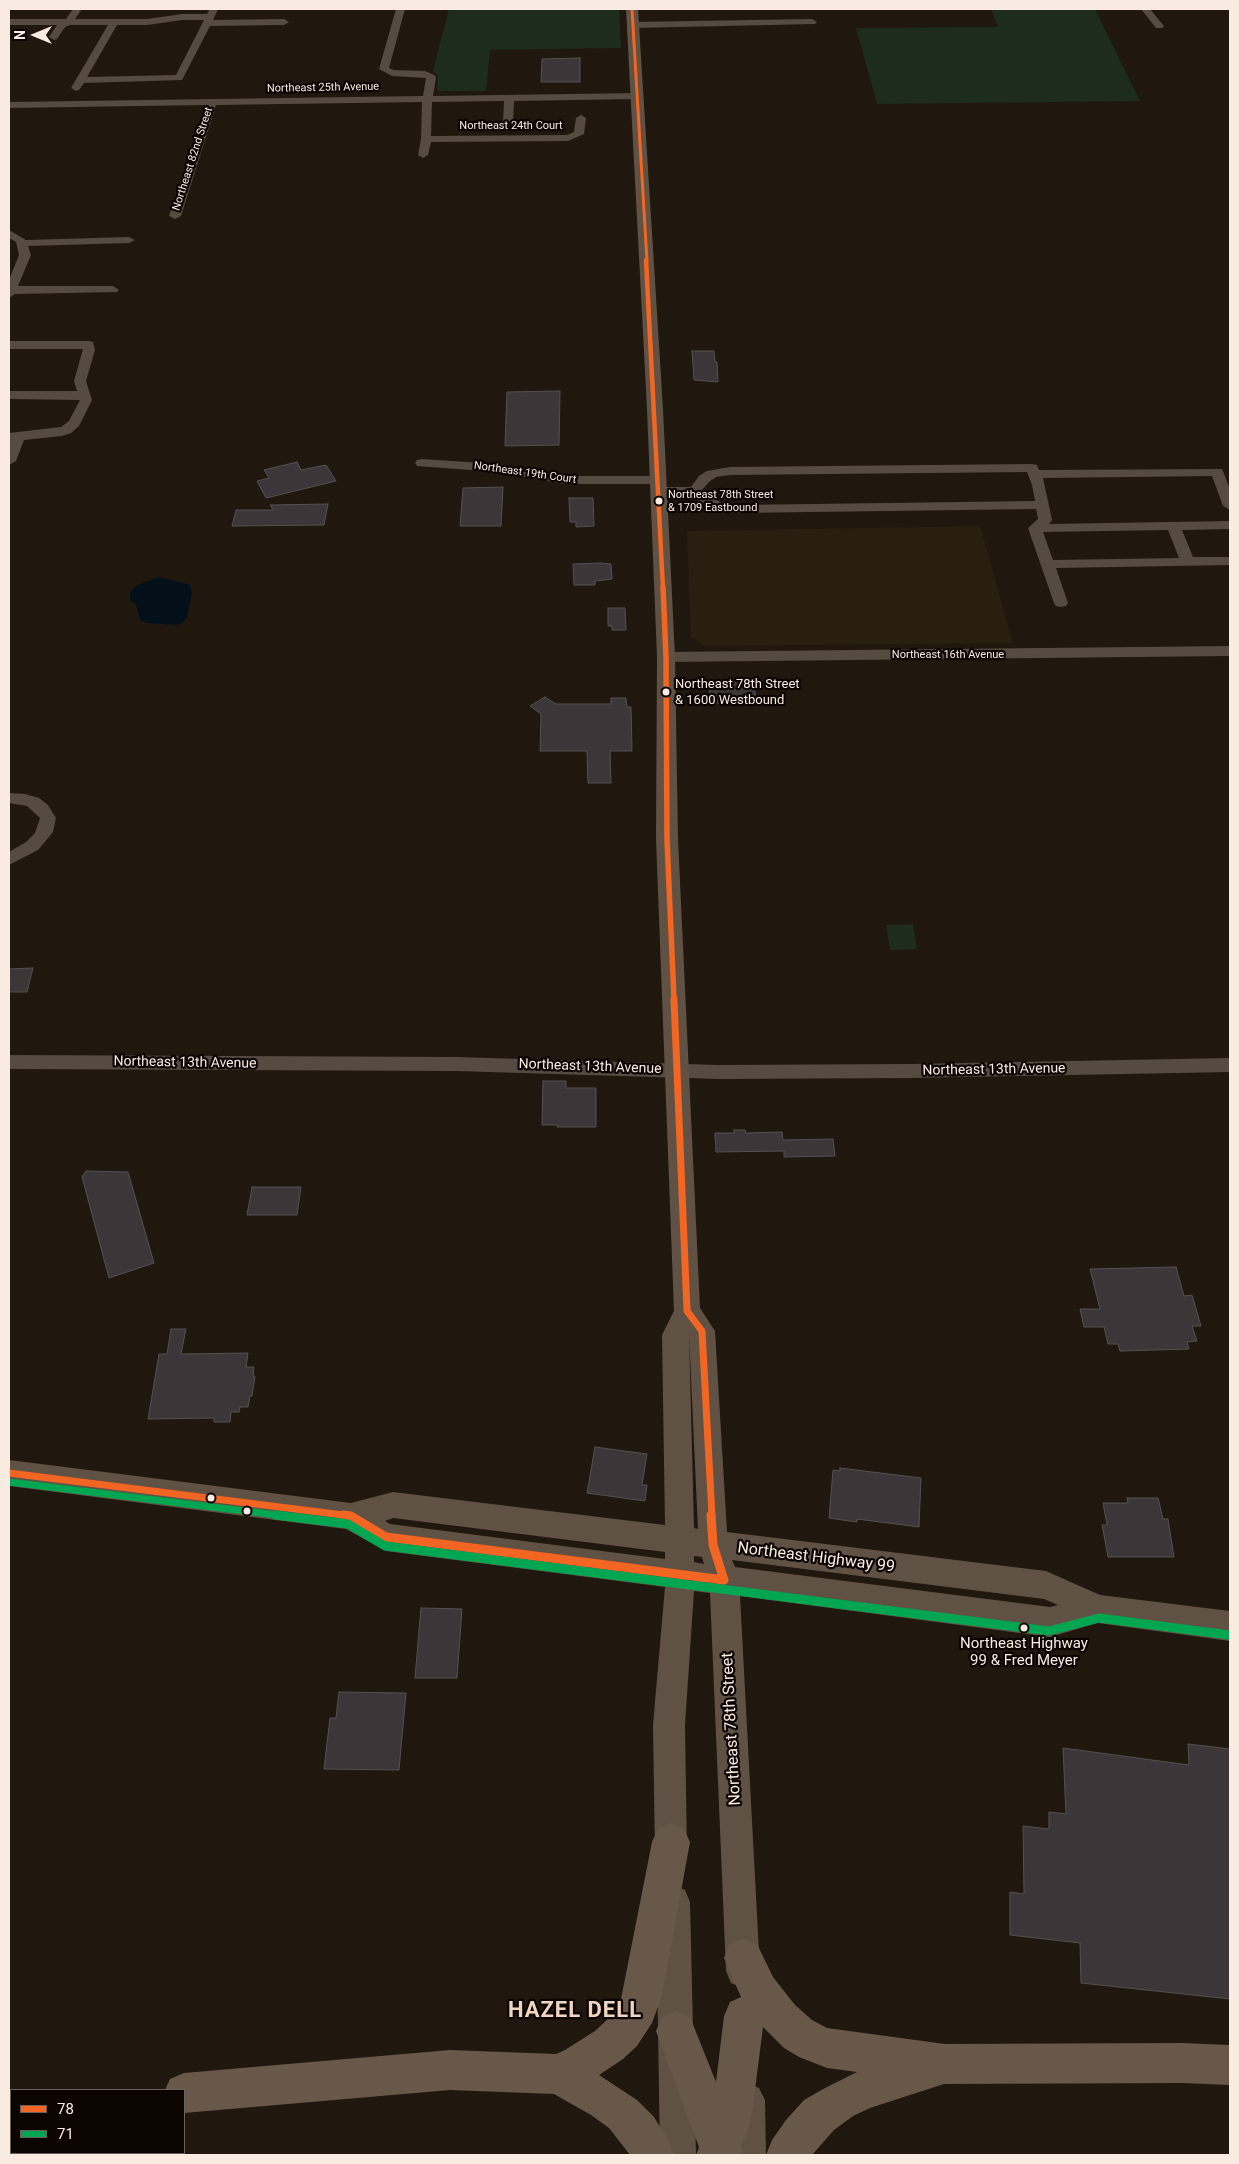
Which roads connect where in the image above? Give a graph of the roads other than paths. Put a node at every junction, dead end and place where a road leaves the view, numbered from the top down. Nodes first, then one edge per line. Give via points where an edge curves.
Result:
1 (77, 9) edge
2 (400, 9) edge
3 (632, 9) edge
4 (1145, 9) edge
5 (210, 16) edge
6 (9, 22) edge
7 (69, 22) junction
8 (114, 22) junction
9 (284, 22) dead end
10 (812, 22) dead end
11 (633, 25) junction
12 (1159, 26) dead end
13 (54, 37) dead end
14 (81, 80) junction
15 (638, 96) junction
16 (509, 98) junction
17 (427, 100) junction
18 (212, 102) junction
19 (67, 104) junction
20 (9, 105) edge
21 (581, 118) dead end
22 (508, 122) dead end
23 (426, 139) junction
24 (424, 155) dead end
25 (175, 216) dead end
26 (9, 233) edge
27 (129, 240) dead end
28 (22, 243) junction
29 (113, 290) dead end
30 (10, 292) edge
31 (9, 345) edge
32 (9, 395) edge
33 (84, 395) junction
34 (56, 433) joint
35 (13, 437) edge
36 (9, 461) edge
37 (422, 463) dead end
38 (1034, 474) junction
39 (658, 486) junction
40 (695, 491) junction
41 (1042, 505) junction
42 (1230, 506) edge
43 (1230, 525) edge
44 (1173, 526) junction
45 (1035, 528) junction
46 (1230, 561) edge
47 (1188, 562) junction
48 (1048, 564) junction
49 (1061, 603) dead end
50 (1230, 651) edge
51 (666, 657) junction
52 (9, 798) edge
53 (9, 859) edge
54 (9, 1062) edge
55 (1230, 1065) edge
56 (677, 1070) junction
57 (687, 1311) junction
58 (9, 1474) edge
59 (351, 1516) junction
60 (680, 1541) junction
61 (714, 1545) junction
62 (679, 1574) junction
63 (724, 1580) junction
64 (1098, 1609) junction
65 (1230, 1626) edge
66 (671, 1842) junction
67 (742, 1958) junction
68 (744, 2016) joint
69 (676, 2031) junction
70 (945, 2064) junction
71 (1230, 2065) edge
72 (558, 2074) junction
73 (185, 2094) edge
74 (727, 2153) edge
75 (653, 2155) edge
76 (678, 2155) edge
77 (787, 2155) edge

1 - 7 street
2 - 17 street via 384,69 430,76
3 - 11 main road
4 - 12 street
5 - 8 street
5 - 9 street
5 - 14 street via 179,78
6 - 7 street
7 - 8 street
7 - 13 street via 62,25
8 - 14 street
10 - 11 street
11 - 15 main road
14 - 19 street
15 - 16 street, Northeast 25th Avenue
15 - 39 main road
16 - 17 street, Northeast 25th Avenue
16 - 22 street
17 - 18 street, Northeast 25th Avenue
17 - 23 street
18 - 19 street, Northeast 25th Avenue
18 - 25 street, Northeast 82nd Street
19 - 20 street, Northeast 25th Avenue
21 - 23 street, Northeast 24th Court via 579,134 568,138
23 - 24 street
26 - 28 street
27 - 28 street
28 - 30 street via 24,258
29 - 30 street
31 - 33 street via 89,345 80,381
32 - 33 street
33 - 34 street via 86,400 78,418 66,430
34 - 35 street
35 - 36 street
37 - 39 street, Northeast 19th Court via 497,468 565,480
38 - 40 street via 1032,468 730,471 712,474
38 - 41 street
38 - 42 street via 1217,472
39 - 40 street, Northeast 19th Court
39 - 51 main road
40 - 41 street via 720,508 736,509
41 - 45 street via 1045,520
43 - 44 street
44 - 45 street
44 - 47 street
45 - 48 street
46 - 47 street
47 - 48 street
48 - 49 street
50 - 51 street, Northeast 16th Avenue
51 - 56 main road via 666,839
52 - 53 street via 25,799 39,806 48,818 45,832 32,846
54 - 56 street, Northeast 13th Avenue via 456,1064
55 - 56 street, Northeast 13th Avenue via 910,1071
56 - 57 main road
57 - 60 main road via 675,1335
57 - 61 main road, Northeast 78th Street via 702,1331
58 - 59 main road, Northeast Highway 99
59 - 60 main road, Northeast Highway 99 via 393,1506
59 - 62 main road, Northeast Highway 99 via 386,1537
60 - 61 main road, Northeast Highway 99
60 - 62 main road
61 - 63 main road, Northeast 78th Street
61 - 64 main road, Northeast Highway 99 via 1046,1585
62 - 63 main road, Northeast Highway 99
62 - 66 main road via 669,1725
63 - 64 main road, Northeast Highway 99 via 1050,1622
63 - 67 main road, Northeast 78th Street
64 - 65 main road, Northeast Highway 99
66 - 69 main road
66 - 72 highway via 638,2009 623,2032 609,2045
67 - 68 main road, Northeast 78th Street
67 - 70 highway via 769,2004 790,2028 813,2043 827,2048
68 - 74 highway
69 - 74 highway
69 - 76 main road
70 - 71 highway via 1182,2062
70 - 77 highway via 863,2090 839,2102 819,2115
72 - 73 highway via 450,2070
72 - 75 highway via 624,2114

